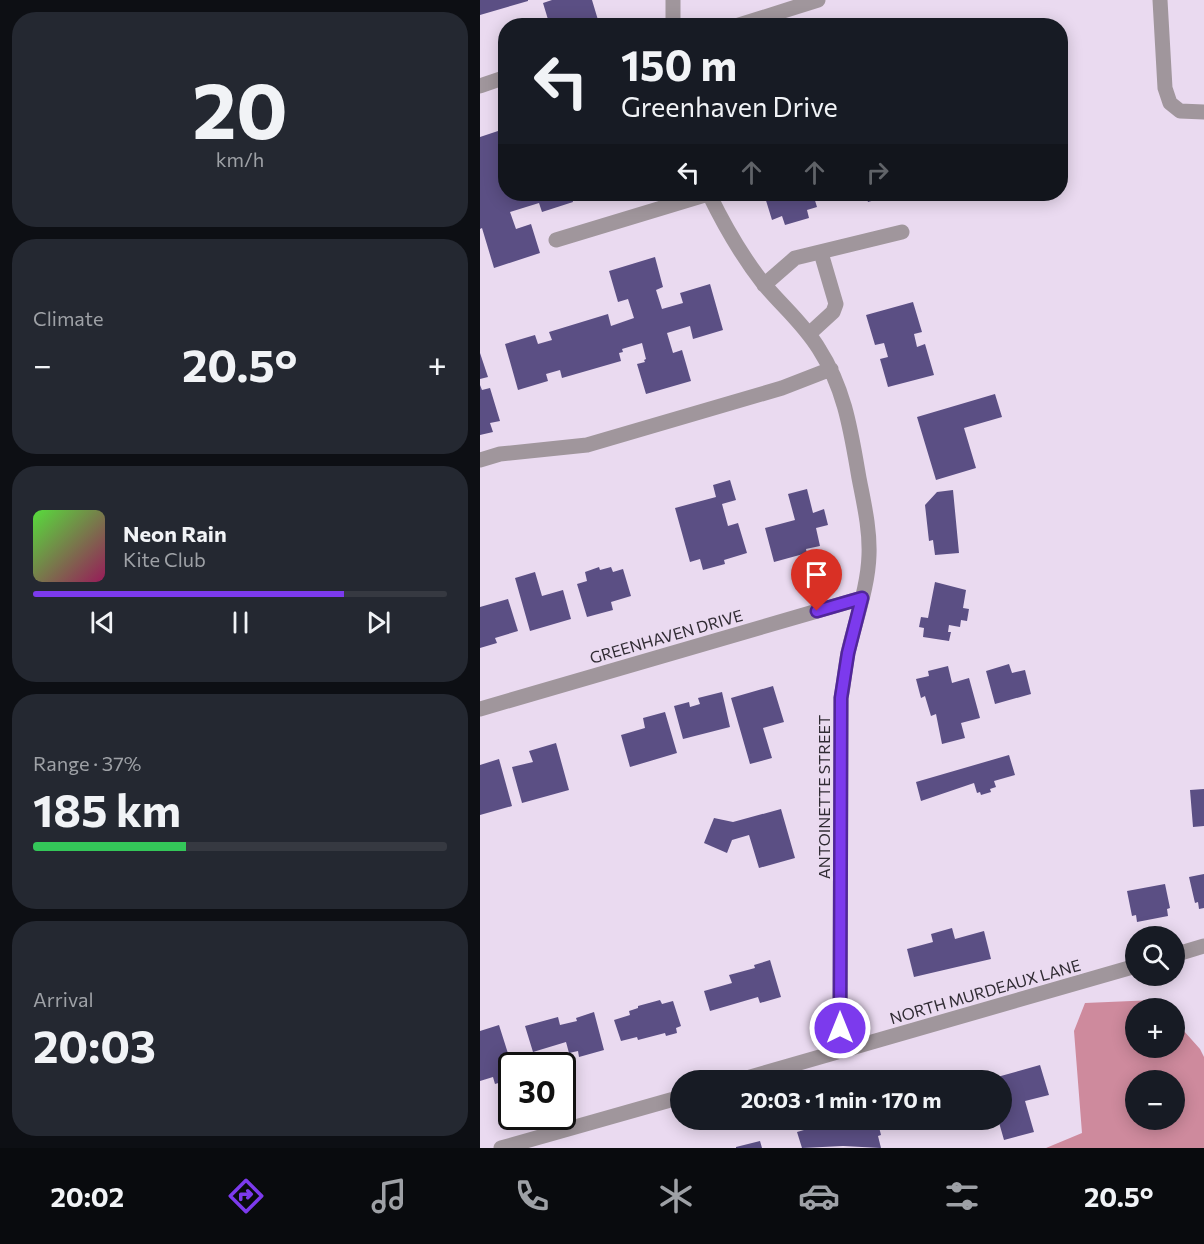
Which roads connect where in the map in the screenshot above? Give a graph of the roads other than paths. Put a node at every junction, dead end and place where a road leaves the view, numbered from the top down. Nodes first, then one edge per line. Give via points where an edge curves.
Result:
1 (673, 0) edge
2 (818, 0) edge
3 (1160, 0) edge
4 (673, 18) edge
5 (761, 18) edge
6 (498, 80) edge
7 (480, 86) edge
8 (1204, 112) edge
9 (685, 201) edge
10 (712, 201) edge
11 (902, 232) dead end
12 (555, 240) dead end
13 (821, 253) junction
14 (764, 285) junction
15 (809, 334) junction
16 (831, 369) junction
17 (480, 460) edge
18 (862, 598) junction
19 (480, 709) edge
20 (1204, 946) edge
21 (1185, 952) edge
22 (1125, 969) edge
23 (840, 1051) junction
24 (774, 1070) edge
25 (670, 1100) edge
26 (501, 1148) edge

1 - 4 street
2 - 5 street
3 - 8 street via 1170,103 1180,111
6 - 7 street
9 - 12 street
10 - 14 street, ANTOINETTE STREET via 743,257
11 - 13 street
13 - 14 street via 795,258
13 - 15 street via 836,304 833,312
14 - 15 street, ANTOINETTE STREET
15 - 16 street, ANTOINETTE STREET
16 - 17 street via 782,388 587,445 500,454
16 - 18 street, ANTOINETTE STREET via 848,417 867,519 869,556
18 - 19 street, GREENHAVEN DRIVE
18 - 23 street, ANTOINETTE STREET via 841,698
20 - 21 street
22 - 23 street, NORTH MURDEAUX LANE
23 - 24 street, NORTH MURDEAUX LANE
25 - 26 street

